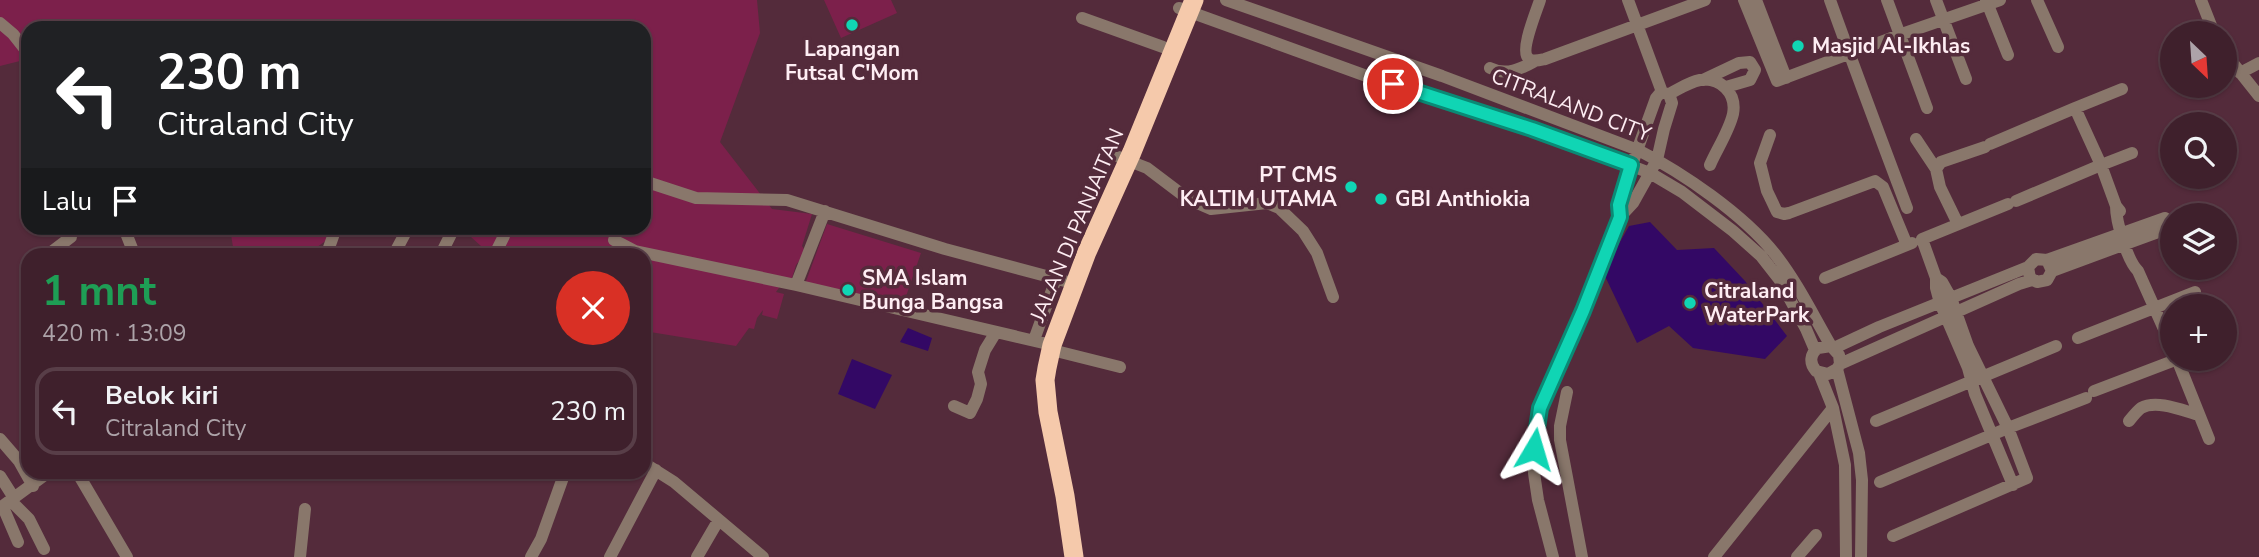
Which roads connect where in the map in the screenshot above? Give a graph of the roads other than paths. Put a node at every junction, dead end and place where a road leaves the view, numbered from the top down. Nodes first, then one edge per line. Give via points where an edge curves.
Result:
1 (1226, 0) edge
2 (1540, 0) edge
3 (1628, 0) edge
4 (1705, 0) edge
5 (1744, 0) edge
6 (1756, 0) edge
7 (1830, 0) edge
8 (1887, 0) edge
9 (1936, 0) edge
10 (2036, 0) edge
11 (2201, 0) edge
12 (1991, 1) edge
13 (1186, 5) edge
14 (1082, 18) dead end
15 (1943, 20) junction
16 (2209, 21) edge
17 (0, 23) edge
18 (1637, 24) junction
19 (1899, 35) junction
20 (1344, 41) junction
21 (21, 45) edge
22 (1163, 47) junction
23 (2058, 47) dead end
24 (1848, 53) junction
25 (2008, 55) dead end
26 (1535, 61) junction
27 (2259, 63) edge
28 (1335, 64) junction
29 (1490, 68) dead end
30 (2237, 68) edge
31 (2241, 73) junction
32 (1786, 78) junction
33 (1966, 79) dead end
34 (1703, 80) junction
35 (1726, 87) junction
36 (2122, 89) dead end
37 (1665, 93) junction
38 (2259, 96) edge
39 (1927, 108) dead end
40 (2075, 108) junction
41 (1770, 135) dead end
42 (1916, 139) dead end
43 (1638, 150) junction
44 (2132, 153) dead end
45 (1124, 158) junction
46 (1657, 160) junction
47 (1631, 165) junction
48 (1710, 165) dead end
49 (2101, 166) junction
50 (1936, 169) junction
51 (1650, 173) junction
52 (651, 183) edge
53 (1907, 208) dead end
54 (824, 211) junction
55 (1620, 217) junction
56 (1958, 224) junction
57 (71, 235) edge
58 (616, 235) edge
59 (504, 236) dead end
60 (2127, 236) junction
61 (1922, 239) junction
62 (1907, 245) junction
63 (57, 248) edge
64 (498, 248) edge
65 (629, 248) edge
66 (651, 254) edge
67 (2049, 266) junction
68 (2030, 274) junction
69 (1825, 278) dead end
70 (1060, 280) junction
71 (796, 285) junction
72 (2195, 292) dead end
73 (1333, 297) dead end
74 (1946, 300) junction
75 (2156, 307) junction
76 (1952, 314) junction
77 (2160, 317) edge
78 (996, 332) junction
79 (1867, 332) junction
80 (2078, 338) dead end
81 (1045, 344) junction
82 (2056, 346) dead end
83 (1832, 347) junction
84 (1874, 349) junction
85 (1815, 350) junction
86 (2160, 366) edge
87 (1120, 367) dead end
88 (1838, 367) junction
89 (2182, 371) edge
90 (1819, 373) junction
91 (1977, 379) junction
92 (1567, 392) dead end
93 (954, 406) dead end
94 (1833, 408) junction
95 (2199, 415) junction
96 (1876, 421) dead end
97 (2129, 421) dead end
98 (1852, 425) junction
99 (1838, 428) junction
100 (2008, 428) junction
101 (1991, 436) junction
102 (0, 439) edge
103 (2209, 439) dead end
104 (21, 465) edge
105 (651, 467) edge
106 (656, 470) junction
107 (0, 476) edge
108 (29, 479) edge
109 (42, 479) edge
110 (81, 479) edge
111 (562, 479) edge
112 (1880, 482) dead end
113 (2013, 485) junction
114 (33, 486) junction
115 (7, 503) edge
116 (305, 509) dead end
117 (718, 521) junction
118 (1816, 535) dead end
119 (1893, 536) dead end
120 (18, 542) dead end
121 (44, 549) dead end
122 (127, 557) edge
123 (300, 557) edge
124 (531, 557) edge
125 (610, 557) edge
126 (697, 557) edge
127 (763, 557) edge
128 (1062, 557) edge
129 (1074, 557) edge
130 (1553, 557) edge
131 (1583, 557) edge
132 (1714, 557) edge
133 (1797, 557) edge
134 (1846, 557) edge
135 (1861, 557) edge

1 - 20 street, CITRALAND CITY
2 - 26 street via 1525,46 1525,55
3 - 18 street
4 - 18 street
5 - 32 street via 1776,80
6 - 32 street
7 - 24 street
8 - 19 street
9 - 15 street
10 - 23 street
11 - 16 street
12 - 15 street
12 - 25 street
13 - 22 highway
13 - 28 street, CITRALAND CITY
13 - 45 highway, JALAN DI PANJAITAN
14 - 22 street
15 - 19 street
15 - 33 street
17 - 21 street
18 - 26 street
18 - 37 street
19 - 24 street
19 - 39 street
20 - 28 street
20 - 43 street, CITRALAND CITY
22 - 45 highway
24 - 32 street
24 - 53 street
26 - 29 street via 1514,71
27 - 31 street
28 - 47 street, CITRALAND CITY
30 - 31 street
31 - 38 street
34 - 35 street
34 - 35 street via 1750,62 1755,70 1750,80
34 - 37 street
35 - 48 street via 1734,106 1732,117
36 - 40 street
37 - 43 street via 1656,98
37 - 46 street via 1672,103
40 - 49 street
40 - 50 street via 1941,162
41 - 62 street via 1760,163 1777,212 1789,213 1875,181 1883,187
42 - 50 street
43 - 46 street, CITRALAND CITY
43 - 47 street
44 - 49 street
45 - 70 highway
45 - 73 street via 1211,209 1267,203 1279,208 1317,253
45 - 81 highway, JALAN DI PANJAITAN
46 - 51 street
46 - 83 street, CITRALAND CITY via 1728,208 1764,241
47 - 51 street, CITRALAND CITY
47 - 55 street
49 - 56 street
49 - 60 street via 2123,215
50 - 56 street
51 - 55 street
51 - 85 street, CITRALAND CITY via 1682,192 1761,256 1779,279
52 - 54 street via 696,198 787,200
54 - 70 street
54 - 71 street
55 - 130 street via 1536,424 1534,473
56 - 61 street
57 - 63 street
58 - 65 street via 614,240
59 - 64 street
60 - 67 street
60 - 75 street
61 - 62 street
61 - 74 street via 1936,288
62 - 69 street
66 - 71 street
67 - 68 street via 2036,259
67 - 68 street via 2051,276 2042,283
68 - 74 street
68 - 76 street via 2019,284
70 - 81 highway via 1048,314
71 - 78 street
72 - 75 street
74 - 76 street
74 - 79 street
75 - 77 street
75 - 80 street
76 - 84 street
76 - 91 street
78 - 81 street
78 - 93 street via 985,350 978,372 981,384 970,413
79 - 83 street
79 - 84 street
81 - 87 street
81 - 128 highway via 1035,377 1034,407
81 - 129 highway, JALAN DI PANJAITAN via 1049,423
82 - 91 street
83 - 85 street
83 - 88 street, CITRALAND CITY via 1839,355
84 - 88 street
85 - 90 street, CITRALAND CITY via 1811,360
86 - 100 street
88 - 90 street via 1828,374
88 - 98 street, CITRALAND CITY
89 - 95 street
90 - 94 street, CITRALAND CITY
91 - 96 street
91 - 100 street
91 - 101 street via 1975,394
92 - 131 street via 1560,440
94 - 99 street, CITRALAND CITY
94 - 132 street
95 - 97 street via 2148,405
95 - 103 street
98 - 99 street
98 - 135 street, CITRALAND CITY via 1862,480
99 - 134 street, CITRALAND CITY via 1845,465
100 - 101 street
100 - 113 street via 2027,476
101 - 112 street
101 - 113 street
102 - 104 street
105 - 106 street
106 - 117 street
106 - 125 street
107 - 115 street
108 - 114 street
109 - 114 street
110 - 122 street
111 - 124 street
113 - 119 street
114 - 115 street
115 - 120 street
115 - 121 street via 29,519
116 - 123 street
117 - 126 street
117 - 127 street
118 - 133 street

